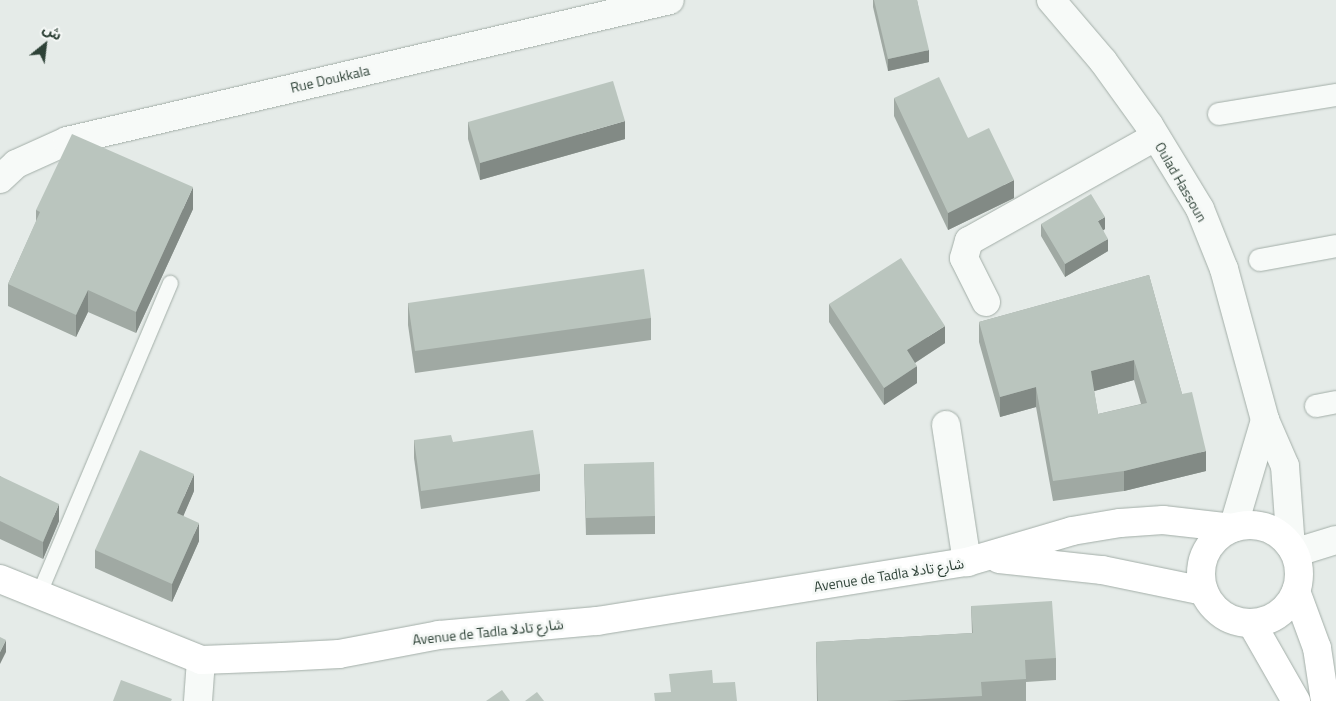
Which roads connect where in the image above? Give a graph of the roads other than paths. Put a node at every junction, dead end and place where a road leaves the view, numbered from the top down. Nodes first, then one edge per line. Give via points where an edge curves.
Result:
1 (670, 0) edge
2 (1051, 0) edge
3 (1336, 95) edge
4 (1219, 114) dead end
5 (1155, 137) junction
6 (0, 179) edge
7 (1336, 246) edge
8 (1260, 260) dead end
9 (170, 283) dead end
10 (986, 302) dead end
11 (1265, 420) junction
12 (946, 425) dead end
13 (1233, 528) junction
14 (1336, 540) edge
15 (1294, 550) junction
16 (977, 560) junction
17 (0, 579) edge
18 (1204, 591) junction
19 (1296, 592) junction
20 (38, 595) junction
21 (1252, 624) junction
22 (201, 660) junction
23 (198, 701) edge
24 (1296, 701) edge
25 (1325, 701) edge

1 - 6 street, Rue Doukkala via 67,141 16,164
2 - 5 street, Oulad Hassoun via 1103,61
3 - 4 street
5 - 10 street via 969,241 964,258
5 - 11 street, Oulad Hassoun via 1200,209 1224,269
7 - 8 street
9 - 20 lane
11 - 13 street
11 - 15 street, Oulad Hassoun via 1285,466
12 - 16 street
13 - 15 main road via 1264,527 1279,535
13 - 16 main road, Avenue de Tadla شارع تادلا via 1163,520 1120,524 1072,532
13 - 18 main road via 1220,535 1202,560
14 - 15 street
15 - 19 main road via 1299,577
16 - 18 main road, Avenue de Tadla شارع تادلا via 1102,570
16 - 22 main road, Avenue de Tadla شارع تادلا via 597,621 439,636 339,654
17 - 20 main road, Avenue de Tadla شارع تادلا
18 - 21 main road via 1222,615
19 - 21 main road via 1279,614
19 - 25 main road via 1318,648
20 - 22 main road, Avenue de Tadla شارع تادلا
21 - 24 main road
22 - 23 street

